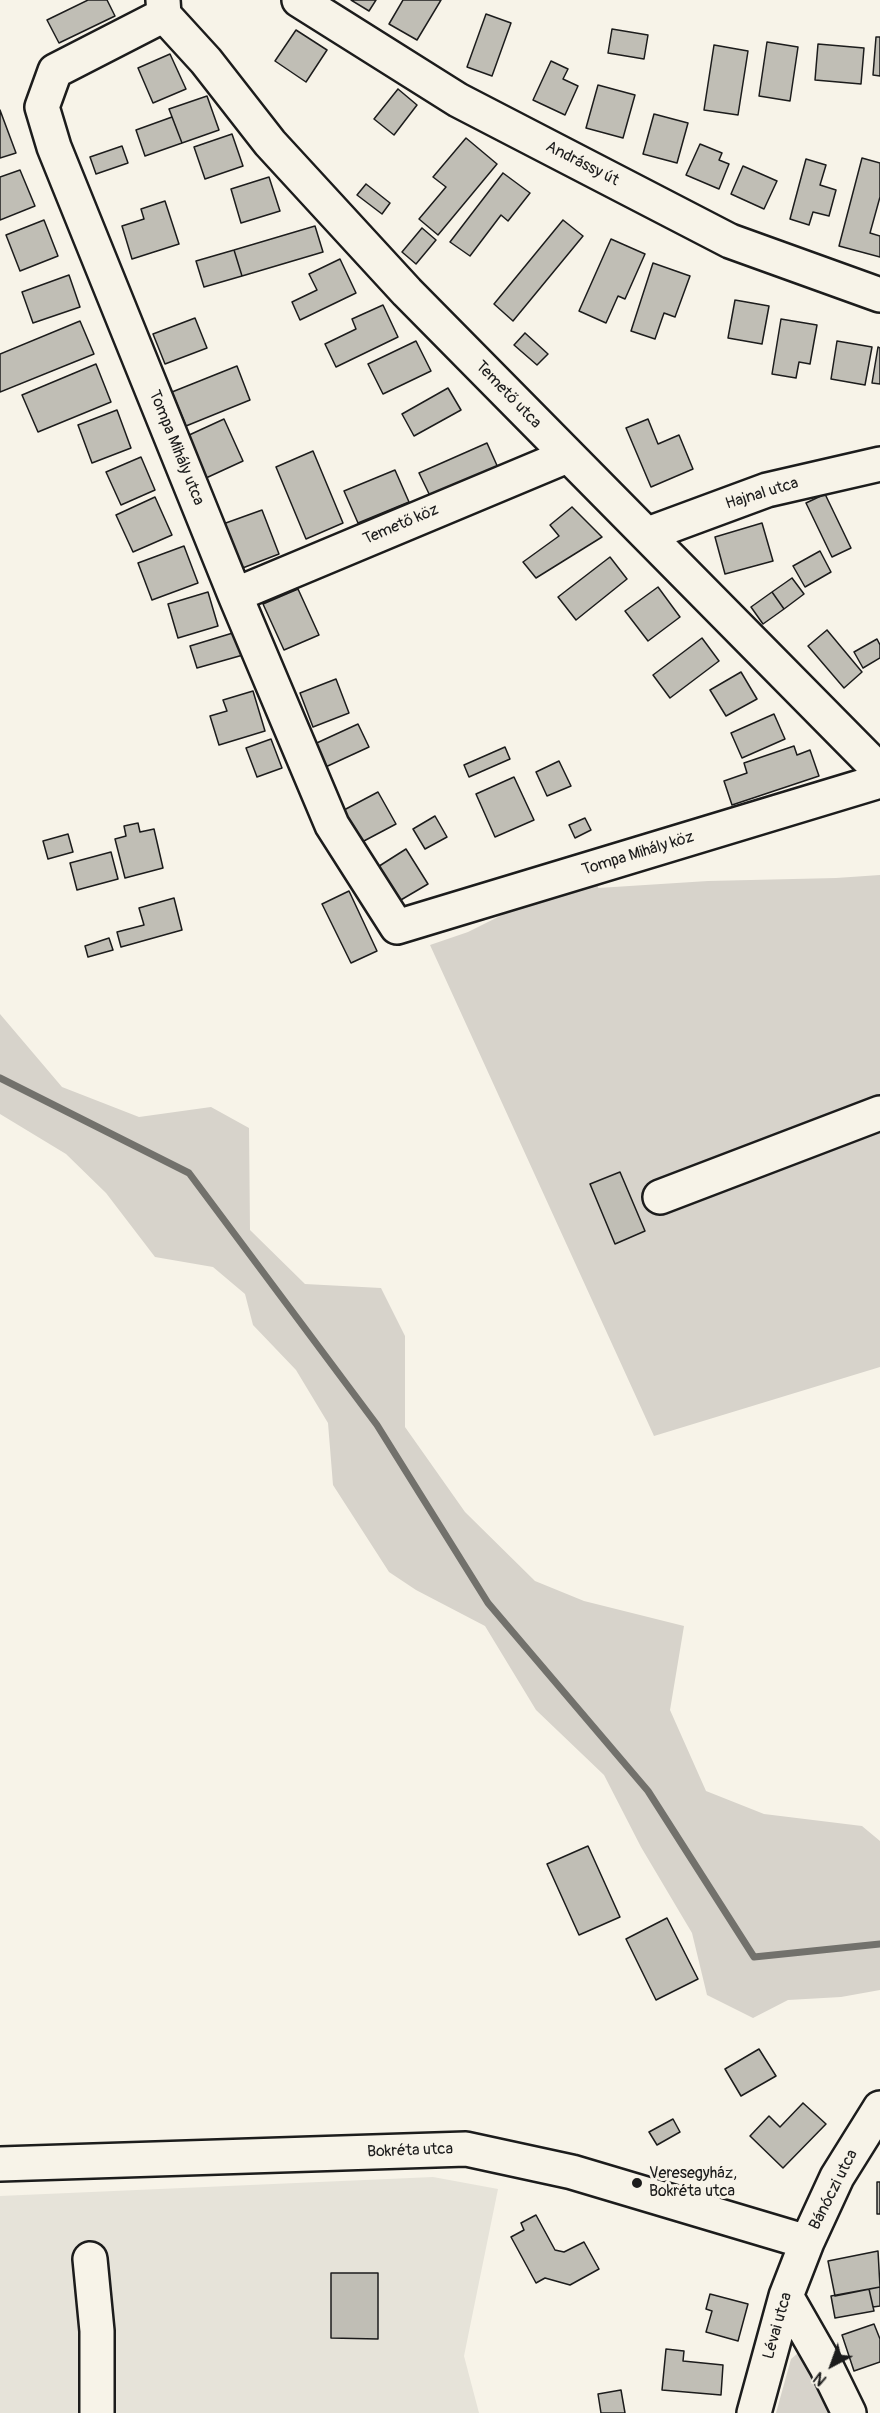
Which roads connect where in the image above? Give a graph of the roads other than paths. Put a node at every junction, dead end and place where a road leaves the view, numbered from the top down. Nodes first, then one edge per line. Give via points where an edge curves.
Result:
1 (299, 0) edge
2 (164, 8) edge
3 (880, 295) edge
4 (567, 456) junction
5 (880, 464) edge
6 (648, 534) junction
7 (235, 595) junction
8 (880, 771) edge
9 (880, 782) edge
10 (397, 927) joint
11 (880, 1113) edge
12 (660, 1197) dead end
13 (880, 2108) edge
14 (0, 2164) edge
15 (807, 2241) junction
16 (90, 2259) dead end
17 (786, 2296) junction
18 (97, 2413) edge
19 (754, 2413) edge
20 (849, 2413) edge

1 - 3 street, Andrássy út via 458,100 730,241
2 - 4 street, Temető utca via 270,143 407,292
2 - 7 street, Tompa Mihály utca via 55,71 42,107 54,147
4 - 6 street, Temető utca
4 - 7 street, Temető köz
5 - 6 street, Hajnal utca via 767,490
6 - 8 street, Temető utca
7 - 10 street, Tompa Mihály utca via 332,825
9 - 10 street, Tompa Mihály köz
11 - 12 street
13 - 15 street, Bánóczi utca via 837,2176
14 - 15 street, Bokréta utca via 466,2149 572,2172
15 - 17 street, Lévai utca
16 - 18 street via 97,2331
17 - 19 street, Lévai utca
17 - 20 street

